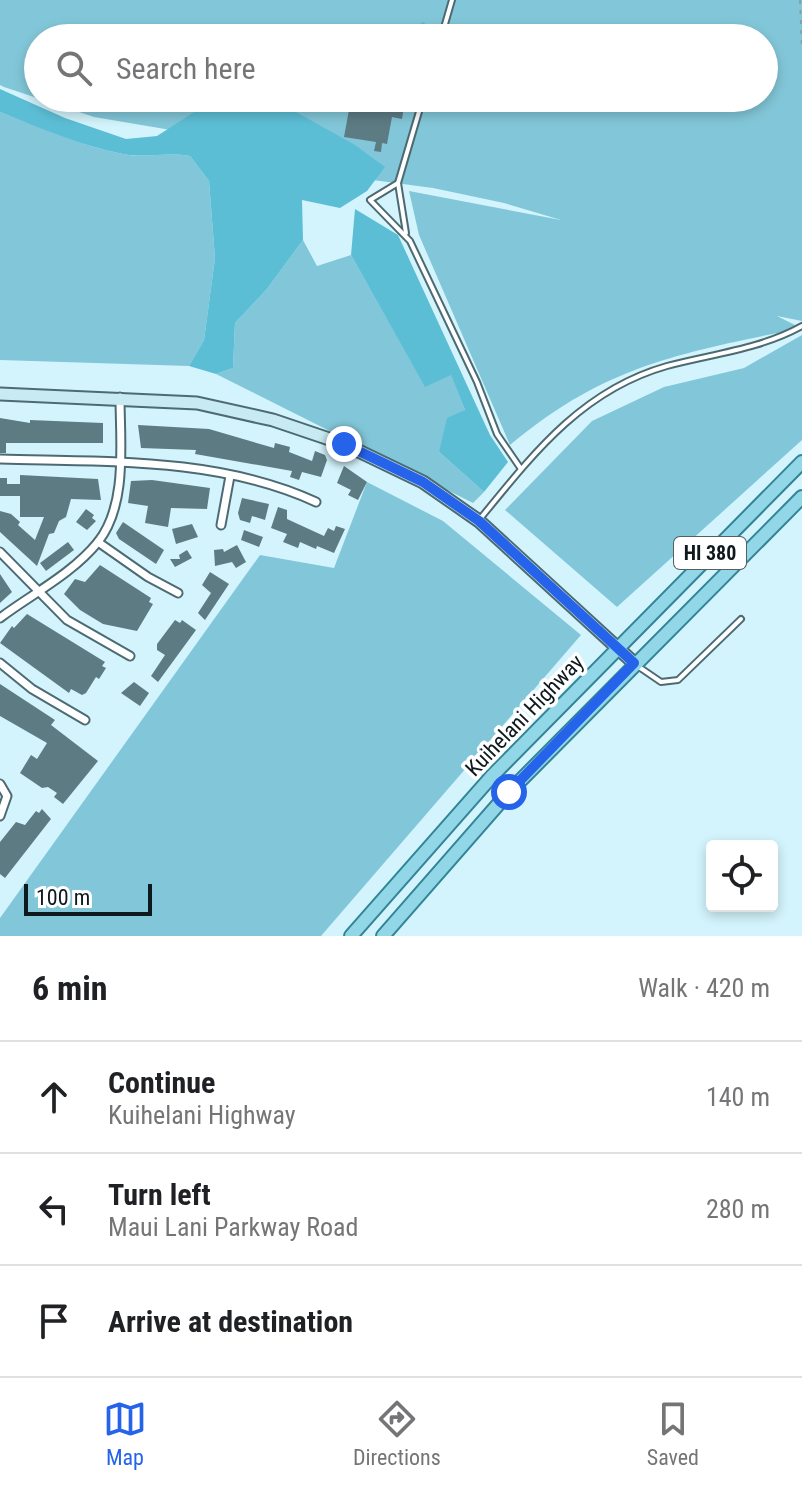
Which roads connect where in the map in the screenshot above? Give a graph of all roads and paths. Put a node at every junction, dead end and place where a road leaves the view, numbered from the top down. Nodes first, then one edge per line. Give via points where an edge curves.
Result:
1 (452, 0) edge
2 (800, 0) edge
3 (445, 24) edge
4 (802, 50) edge
5 (419, 112) edge
6 (398, 183) junction
7 (406, 235) junction
8 (802, 326) edge
9 (0, 394) edge
10 (120, 397) junction
11 (0, 459) edge
12 (802, 462) edge
13 (119, 463) junction
14 (521, 469) junction
15 (230, 476) junction
16 (802, 497) edge
17 (316, 502) dead end
18 (479, 521) junction
19 (221, 525) dead end
20 (98, 542) junction
21 (0, 552) edge
22 (37, 592) junction
23 (178, 593) dead end
24 (0, 618) edge
25 (741, 619) dead end
26 (618, 645) junction
27 (130, 656) dead end
28 (0, 663) edge
29 (634, 663) junction
30 (85, 720) dead end
31 (0, 784) edge
32 (0, 816) edge
33 (351, 936) edge
34 (383, 936) edge

1 - 3 lane
2 - 4 path
5 - 6 lane
6 - 7 lane
6 - 7 lane via 370,200
7 - 14 lane via 497,434
8 - 14 lane via 760,344 665,367 618,385 570,416
9 - 10 main road
10 - 13 street
10 - 18 main road via 231,410 344,444 423,482
11 - 13 street
12 - 26 main road, Kuihelani Highway / HI 380
13 - 15 street
13 - 20 street via 113,510
14 - 18 lane
15 - 17 street
15 - 19 street
16 - 29 main road, Kuihelani Highway / HI 380
18 - 26 main road
20 - 22 street
20 - 23 street
21 - 22 street
22 - 24 street
22 - 27 street via 67,620
25 - 29 lane via 678,680 661,682
26 - 29 main road
26 - 33 main road, Kuihelani Highway / HI 380 via 492,776
28 - 30 street
29 - 34 main road, Kuihelani Highway / HI 380 via 509,792
31 - 32 street via 7,796

